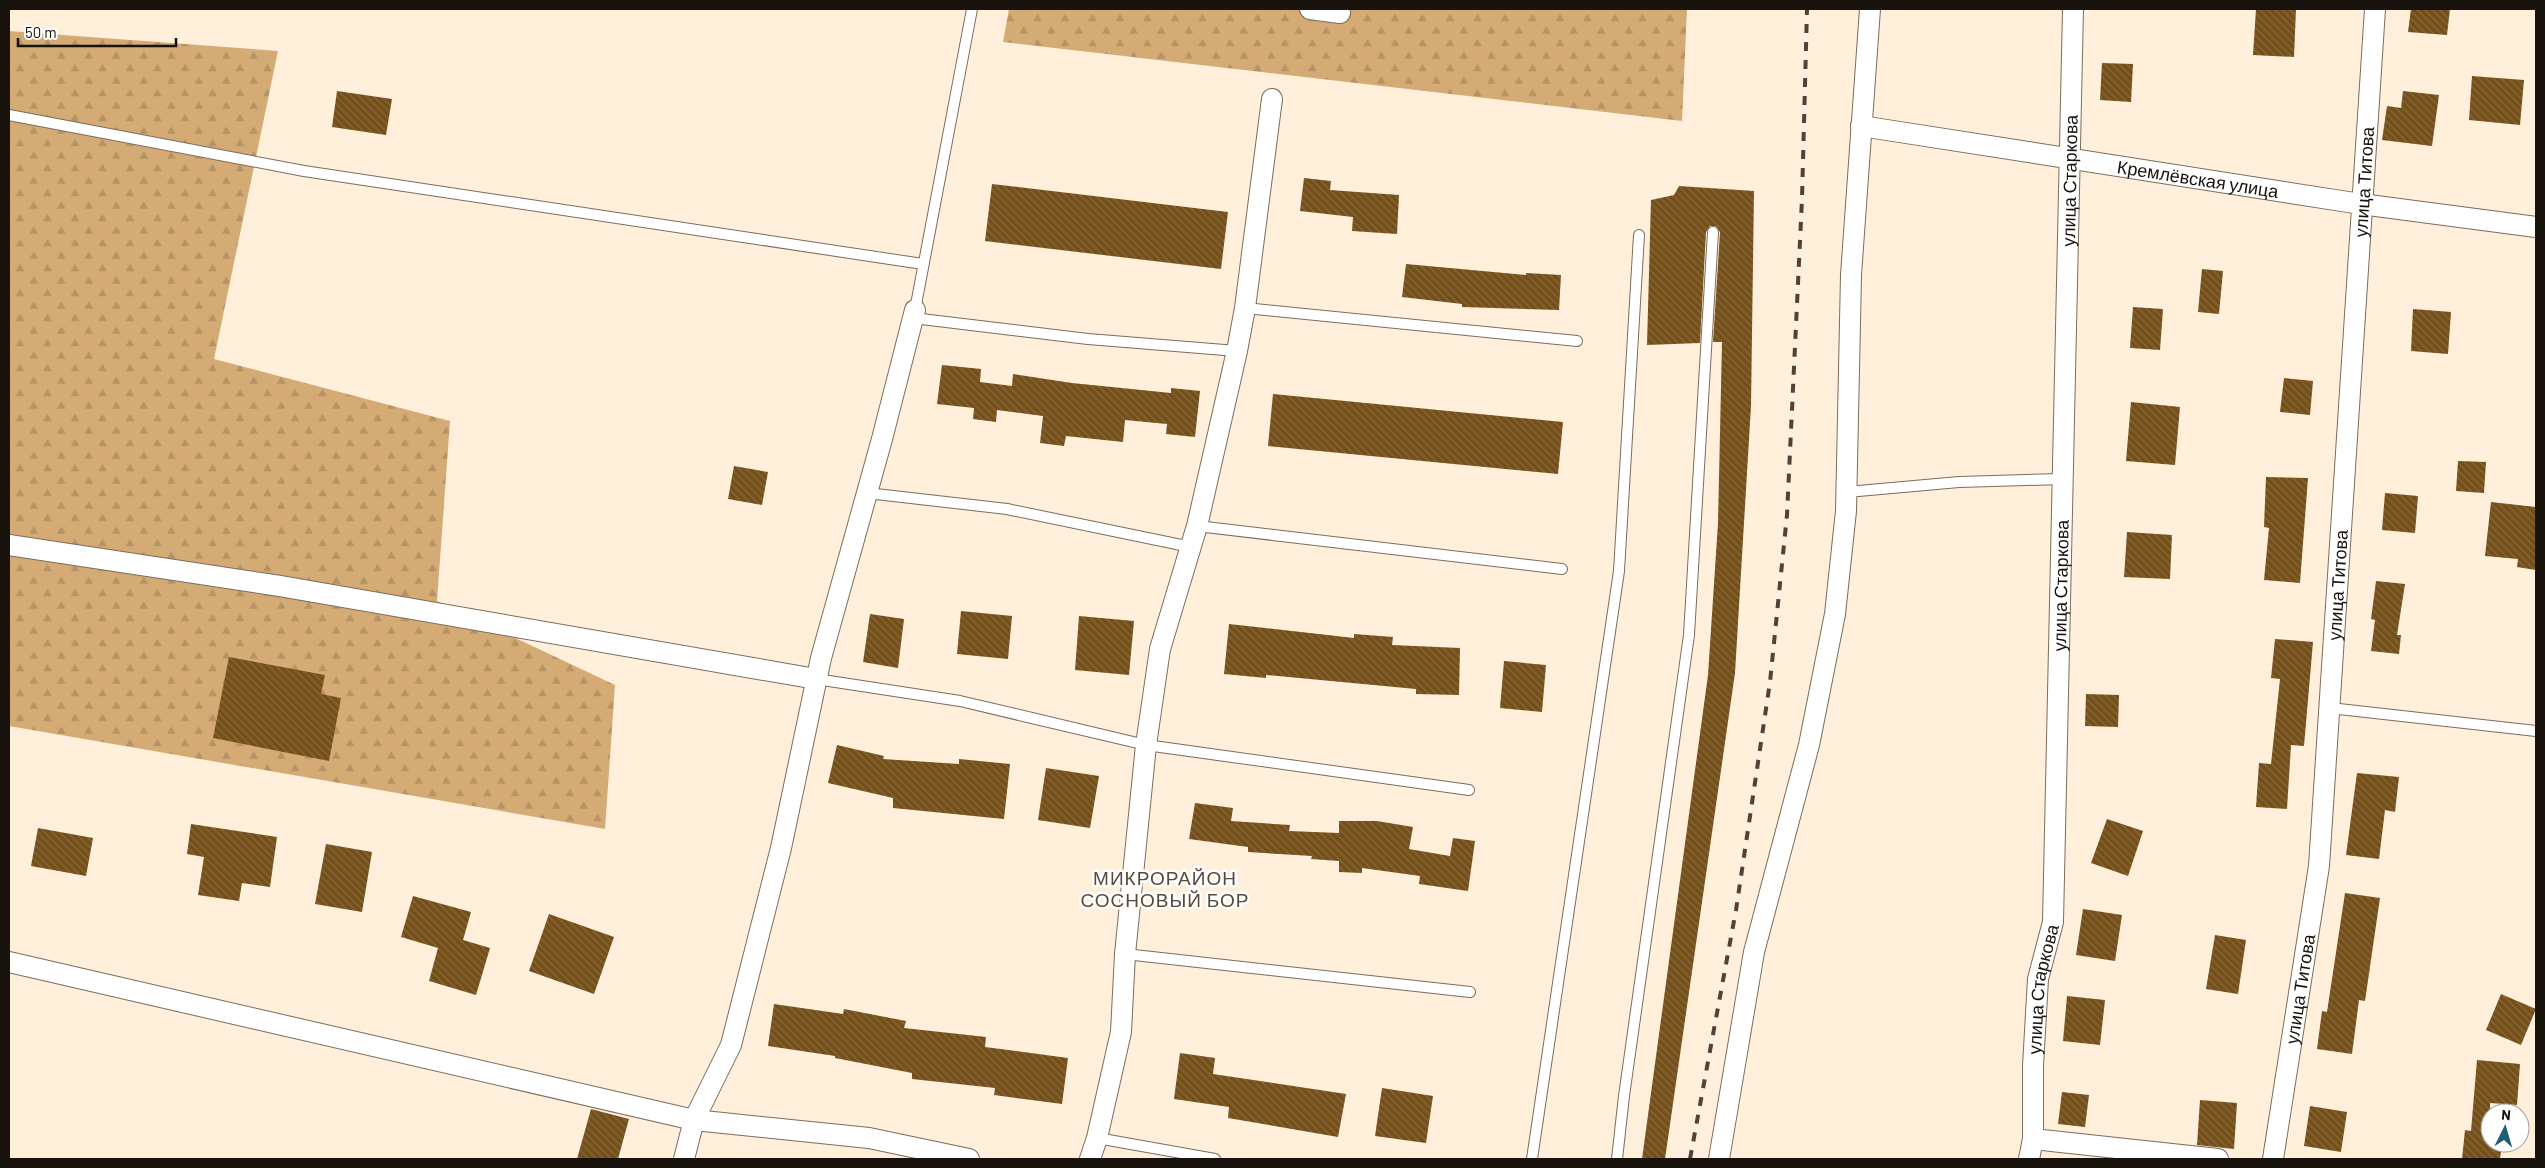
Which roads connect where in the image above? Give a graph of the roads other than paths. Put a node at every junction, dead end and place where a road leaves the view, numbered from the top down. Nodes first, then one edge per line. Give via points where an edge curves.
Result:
1 (972, 9) edge
2 (1310, 9) edge
3 (1870, 9) edge
4 (2072, 9) edge
5 (2375, 9) edge
6 (1340, 13) dead end
7 (1272, 99) dead end
8 (9, 115) edge
9 (1862, 126) junction
10 (2069, 158) junction
11 (2361, 204) junction
12 (2536, 227) edge
13 (1713, 232) dead end
14 (1639, 235) dead end
15 (923, 264) junction
16 (1245, 308) junction
17 (914, 314) junction
18 (1577, 341) dead end
19 (1237, 351) junction
20 (2062, 479) junction
21 (1847, 492) junction
22 (867, 493) junction
23 (1197, 526) junction
24 (9, 545) edge
25 (1190, 547) junction
26 (1562, 569) dead end
27 (816, 679) junction
28 (2330, 708) junction
29 (2536, 731) edge
30 (1146, 745) junction
31 (1469, 790) dead end
32 (1125, 954) junction
33 (9, 962) edge
34 (1470, 992) dead end
35 (694, 1120) junction
36 (1097, 1138) junction
37 (2033, 1139) junction
38 (684, 1159) edge
39 (969, 1159) edge
40 (1090, 1159) edge
41 (1215, 1159) edge
42 (1532, 1159) edge
43 (1617, 1159) edge
44 (1719, 1159) edge
45 (2029, 1159) edge
46 (2218, 1159) edge
47 (2273, 1159) edge

1 - 15 lane
2 - 6 street
3 - 9 street
4 - 10 street, улица Старкова
5 - 11 street, улица Титова
7 - 16 street
8 - 15 lane via 304,171
9 - 10 street, Кремлёвская улица
9 - 21 street via 1851,275
10 - 11 street, Кремлёвская улица
10 - 20 street, улица Старкова
11 - 12 street, Кремлёвская улица
11 - 28 street, улица Титова
13 - 43 lane via 1689,635
14 - 42 lane via 1619,571
15 - 17 lane
16 - 18 lane
16 - 19 street
17 - 19 lane via 1088,339
17 - 22 street
19 - 23 street
20 - 21 lane via 1959,482
20 - 37 street, улица Старкова via 2053,922 2038,979
21 - 44 street via 1835,614 1809,745 1754,952
22 - 25 lane via 1007,508
22 - 27 street
23 - 25 street
23 - 26 lane
24 - 27 street via 280,586
25 - 30 street via 1160,649
27 - 30 lane via 960,701
27 - 35 street via 777,866 731,1046
28 - 29 lane
28 - 47 street, улица Титова via 2319,866
30 - 31 lane
30 - 32 street
32 - 34 lane
32 - 36 street via 1121,1032
33 - 35 street
35 - 38 street
35 - 39 street via 869,1138
36 - 40 street
36 - 41 lane
37 - 45 street, улица Старкова
37 - 46 street

